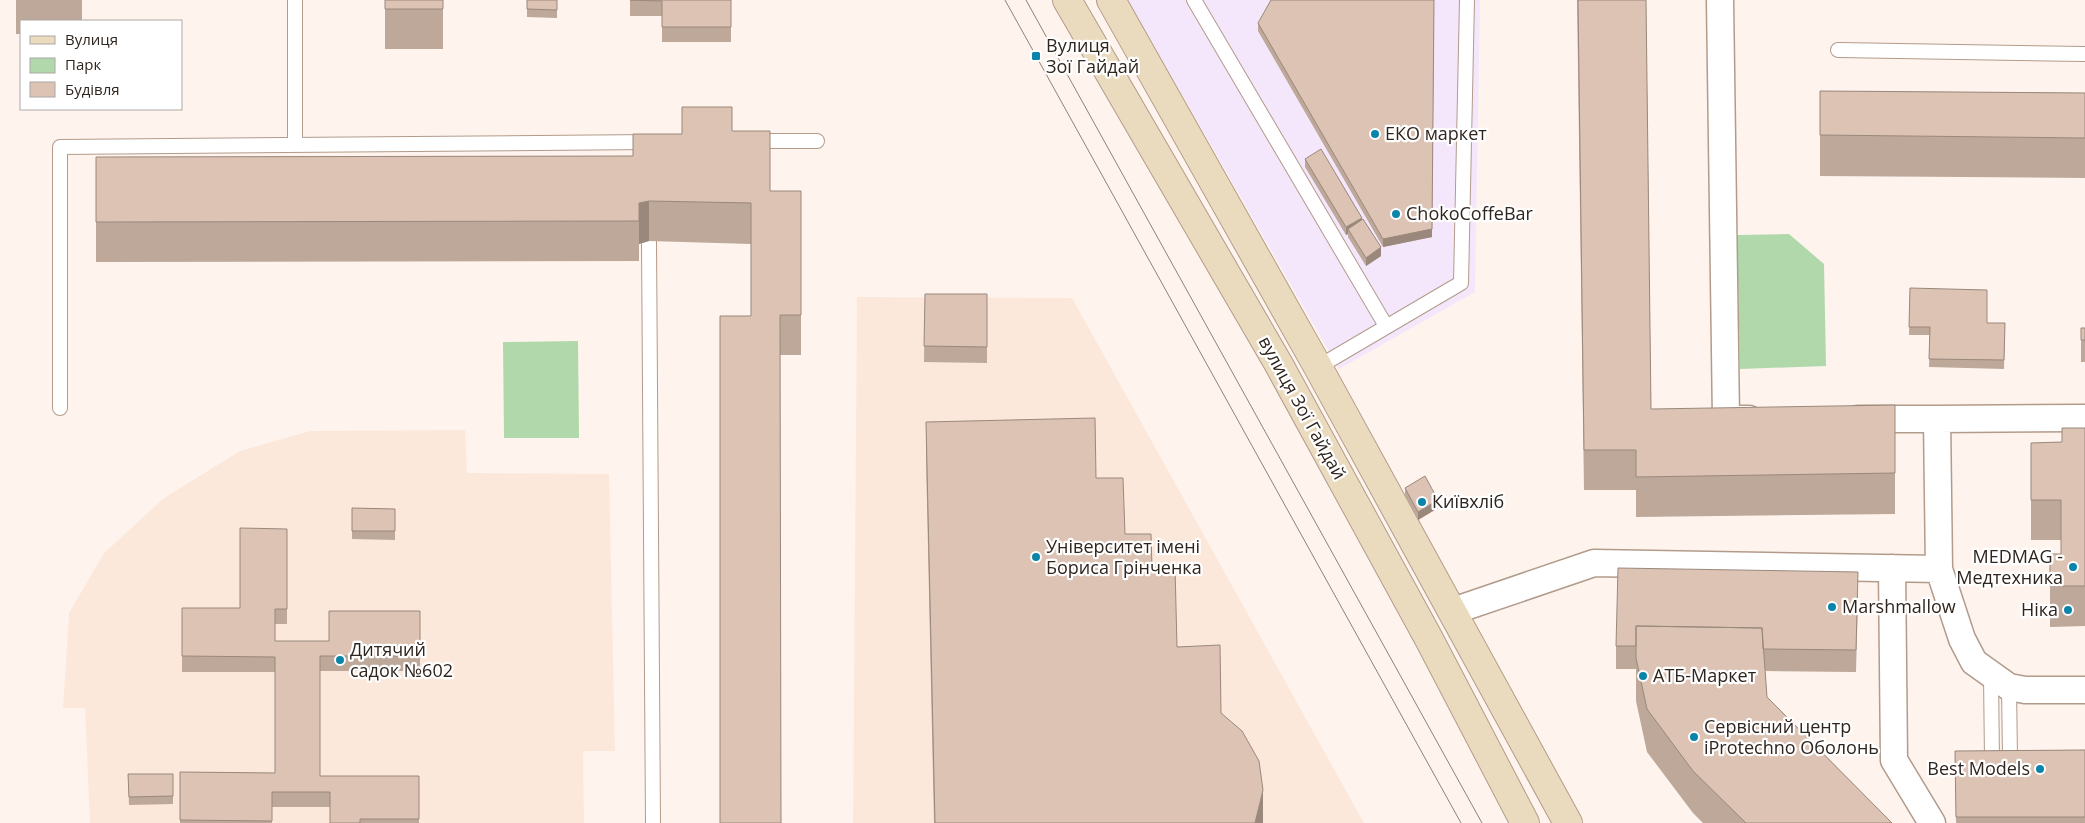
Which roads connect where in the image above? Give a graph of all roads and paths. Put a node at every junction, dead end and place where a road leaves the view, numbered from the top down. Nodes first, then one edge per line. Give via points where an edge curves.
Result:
1 (295, 0) edge
2 (1067, 0) edge
3 (1111, 0) edge
4 (1194, 0) edge
5 (1466, 0) edge
6 (1720, 0) edge
7 (1838, 50) dead end
8 (2085, 54) edge
9 (816, 141) dead end
10 (647, 142) junction
11 (668, 142) edge
12 (737, 142) edge
13 (294, 145) junction
14 (647, 159) edge
15 (649, 241) edge
16 (1386, 326) junction
17 (1318, 367) junction
18 (60, 408) dead end
19 (2085, 418) edge
20 (1774, 419) edge
21 (1832, 419) edge
22 (1938, 419) junction
23 (1892, 568) junction
24 (1939, 569) junction
25 (1453, 611) junction
26 (2000, 681) junction
27 (2085, 690) edge
28 (1992, 759) edge
29 (2010, 759) edge
30 (653, 823) edge
31 (1525, 823) edge
32 (1568, 823) edge
33 (1932, 823) edge

1 - 13 lane
2 - 31 main road, вулиця Зої Гайдай via 1278,363
3 - 17 main road, вулиця Зої Гайдай
4 - 16 lane
5 - 16 lane via 1461,283
6 - 20 street via 1726,419
7 - 8 lane
9 - 12 lane
10 - 11 lane
10 - 13 lane
10 - 14 lane
13 - 18 lane via 60,147
15 - 30 lane
16 - 17 lane
17 - 25 main road, вулиця Зої Гайдай
19 - 22 street
21 - 22 street
22 - 24 street
23 - 24 street
23 - 25 street via 1594,563
23 - 33 street via 1894,760
24 - 26 street via 1962,639 1974,662
25 - 32 main road, вулиця Зої Гайдай
26 - 27 street via 2025,690
26 - 28 lane
26 - 29 lane

